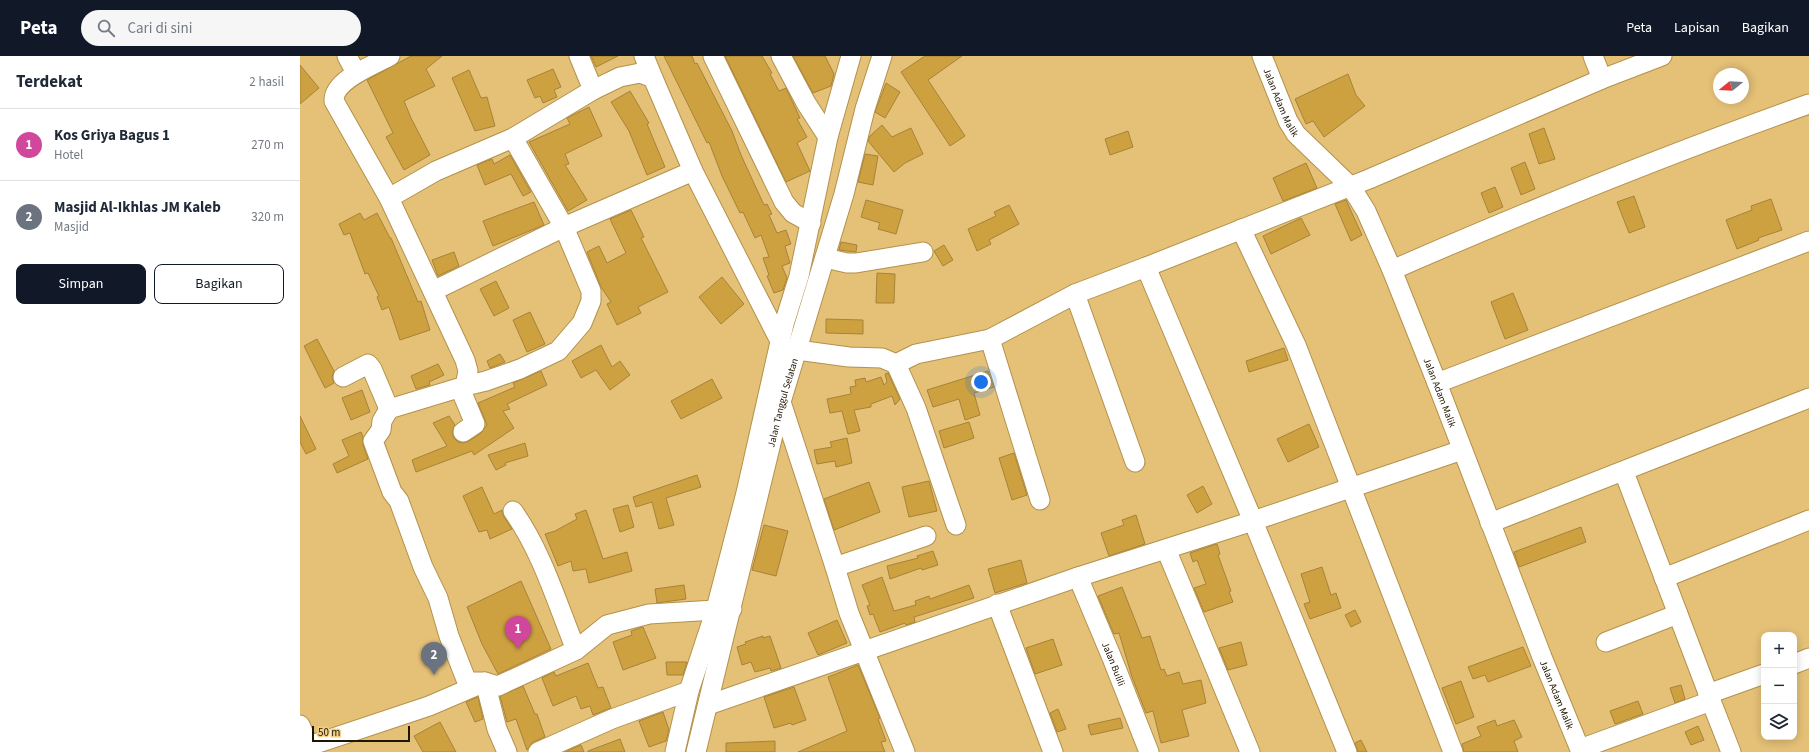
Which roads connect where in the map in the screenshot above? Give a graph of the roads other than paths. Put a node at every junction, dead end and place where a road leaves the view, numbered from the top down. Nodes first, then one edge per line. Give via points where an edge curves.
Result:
1 (347, 56) edge
2 (390, 56) edge
3 (579, 56) edge
4 (644, 56) edge
5 (713, 56) edge
6 (781, 56) edge
7 (851, 56) edge
8 (882, 56) edge
9 (1262, 56) edge
10 (1593, 56) edge
11 (1662, 56) edge
12 (356, 74) junction
13 (653, 78) junction
14 (1602, 78) junction
15 (593, 90) junction
16 (1809, 104) edge
17 (828, 137) junction
18 (513, 138) junction
19 (693, 171) junction
20 (819, 186) junction
21 (1351, 186) junction
22 (844, 194) junction
23 (389, 198) junction
24 (811, 223) junction
25 (564, 227) junction
26 (1241, 229) junction
27 (1809, 241) edge
28 (923, 252) dead end
29 (825, 258) junction
30 (1146, 267) junction
31 (1392, 270) junction
32 (433, 291) junction
33 (1076, 294) junction
34 (782, 332) junction
35 (990, 339) junction
36 (797, 350) junction
37 (896, 364) junction
38 (343, 377) dead end
39 (1437, 383) junction
40 (462, 387) junction
41 (1809, 398) edge
42 (781, 402) junction
43 (389, 409) junction
44 (463, 432) dead end
45 (1462, 450) junction
46 (1134, 462) dead end
47 (1624, 472) junction
48 (1352, 487) junction
49 (1040, 500) dead end
50 (513, 511) dead end
51 (1809, 520) edge
52 (1253, 521) junction
53 (1490, 523) junction
54 (956, 525) dead end
55 (926, 536) dead end
56 (1166, 550) junction
57 (835, 567) junction
58 (1078, 577) junction
59 (1664, 578) junction
60 (997, 604) junction
61 (724, 609) junction
62 (1678, 614) junction
63 (1606, 642) dead end
64 (576, 650) junction
65 (864, 652) junction
66 (1809, 658) edge
67 (1797, 663) edge
68 (1761, 675) edge
69 (485, 682) junction
70 (689, 691) junction
71 (1710, 697) junction
72 (708, 705) junction
73 (300, 725) edge
74 (305, 748) edge
75 (1580, 751) edge
76 (507, 752) edge
77 (538, 752) edge
78 (675, 752) edge
79 (696, 752) edge
80 (905, 752) edge
81 (1053, 752) edge
82 (1149, 752) edge
83 (1250, 752) edge
84 (1347, 752) edge
85 (1453, 752) edge
86 (1731, 752) edge

1 - 12 street
2 - 12 street
3 - 15 street
4 - 13 street
5 - 24 street via 784,202 793,213
6 - 17 street
7 - 17 street, Jalan Tanggul Selatan
8 - 22 street, Jalan Tanggul Selatan via 865,109
9 - 21 street, Jalan Adam Malik via 1288,121 1296,134
10 - 14 street
11 - 14 street
12 - 23 street via 336,89 334,101
13 - 15 street via 633,73
13 - 19 street
14 - 21 street
15 - 18 street
16 - 31 street via 1701,143 1544,205
17 - 20 street, Jalan Tanggul Selatan
18 - 23 street via 436,171
18 - 25 street
19 - 25 street
19 - 34 street
20 - 22 street
20 - 24 street, Jalan Tanggul Selatan
21 - 26 street
21 - 31 street, Jalan Adam Malik via 1366,211
22 - 29 street, Jalan Tanggul Selatan
23 - 32 street
24 - 34 street, Jalan Tanggul Selatan
25 - 32 street
25 - 40 street via 591,292 592,301 582,323 558,351 520,369
26 - 30 street
26 - 48 street via 1296,345
27 - 39 street
28 - 29 street via 856,263
29 - 36 street, Jalan Tanggul Selatan
30 - 33 street
30 - 52 street
31 - 39 street, Jalan Adam Malik
32 - 40 street via 465,360 468,371
33 - 35 street
33 - 46 street
34 - 61 street, Jalan Tanggul Selatan via 746,493
35 - 37 street via 916,354
35 - 49 street
36 - 37 street via 849,357 882,358
36 - 42 street, Jalan Tanggul Selatan
37 - 54 street via 916,408
38 - 43 street via 368,364
39 - 45 street, Jalan Adam Malik
40 - 43 street
40 - 44 street via 475,424
41 - 47 street
42 - 57 street
42 - 61 street, Jalan Tanggul Selatan
43 - 69 street via 382,421 381,430 373,441 375,450 392,492 400,501 467,682
45 - 48 street
45 - 53 street, Jalan Adam Malik
47 - 53 street
47 - 59 street
48 - 52 street
48 - 85 street
50 - 64 street via 540,558
51 - 59 street
52 - 56 street
52 - 84 street
53 - 75 street, Jalan Adam Malik
55 - 57 street
56 - 58 street
56 - 83 street
57 - 65 street
58 - 60 street
58 - 82 street, Jalan Bulili
59 - 62 street
60 - 65 street
60 - 81 street
61 - 64 street via 649,614 624,619 607,625
61 - 70 street, Jalan Tanggul Selatan
61 - 72 street, Jalan Tanggul Selatan
62 - 63 street
62 - 71 street
64 - 69 street via 498,686
65 - 72 street
65 - 80 street
66 - 67 street
68 - 71 street
69 - 74 street via 429,706
69 - 76 street via 497,728
70 - 77 street via 612,719
70 - 78 street, Jalan Tanggul Selatan
71 - 75 street
71 - 86 street
72 - 79 street, Jalan Tanggul Selatan
73 - 74 street

